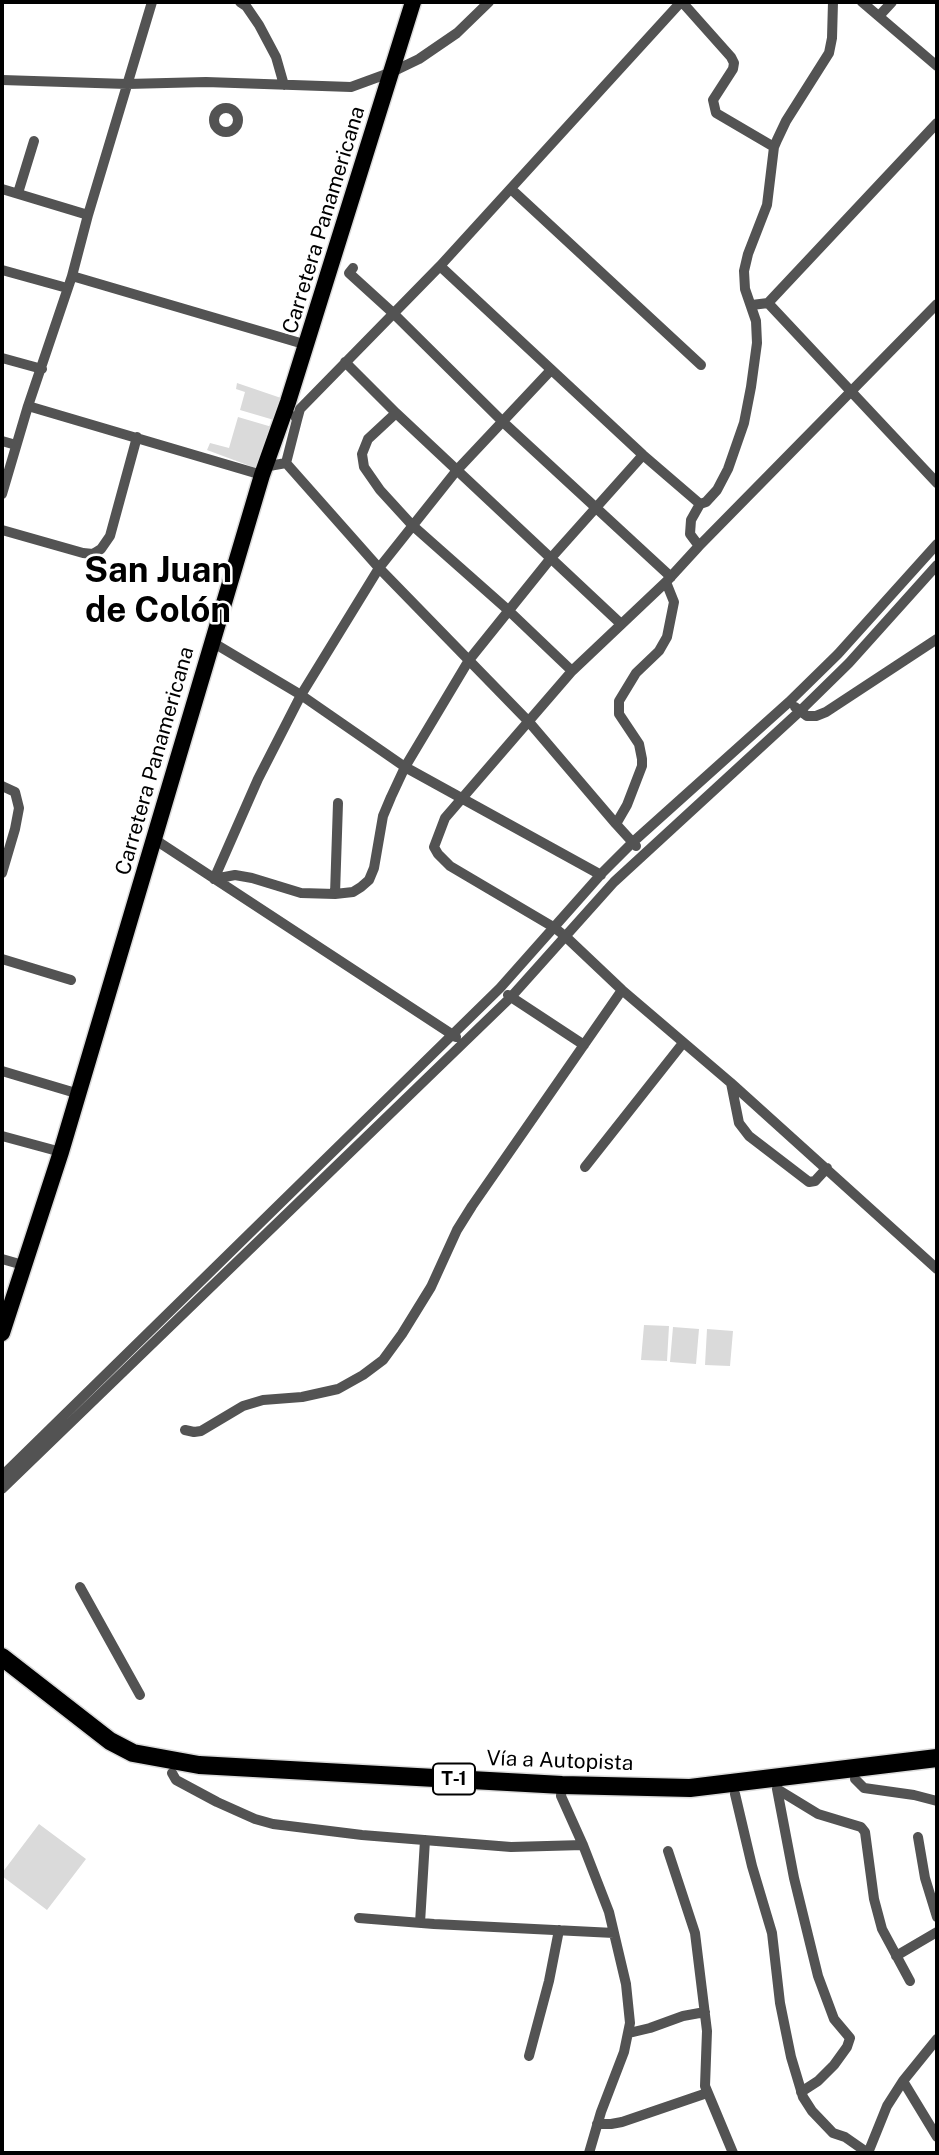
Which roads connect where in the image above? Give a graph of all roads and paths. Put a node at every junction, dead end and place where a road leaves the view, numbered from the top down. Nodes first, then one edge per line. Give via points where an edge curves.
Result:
1 (152, 2) edge
2 (240, 2) edge
3 (413, 2) edge
4 (489, 2) edge
5 (681, 2) edge
6 (833, 2) edge
7 (862, 2) edge
8 (892, 2) edge
9 (879, 16) junction
10 (937, 66) edge
11 (392, 72) junction
12 (2, 80) edge
13 (127, 84) junction
14 (284, 85) junction
15 (937, 123) edge
16 (34, 141) dead end
17 (774, 147) junction
18 (2, 189) edge
19 (511, 189) junction
20 (18, 193) junction
21 (88, 215) junction
22 (440, 266) junction
23 (353, 268) dead end
24 (2, 271) edge
25 (72, 276) junction
26 (67, 288) junction
27 (768, 303) junction
28 (937, 304) edge
29 (752, 305) junction
30 (393, 313) junction
31 (307, 345) junction
32 (2, 358) edge
33 (345, 362) junction
34 (701, 365) dead end
35 (42, 369) junction
36 (551, 370) junction
37 (851, 390) junction
38 (288, 402) junction
39 (28, 406) junction
40 (396, 413) junction
41 (297, 420) junction
42 (503, 422) junction
43 (137, 438) junction
44 (2, 441) edge
45 (16, 445) junction
46 (643, 455) junction
47 (286, 463) junction
48 (264, 470) junction
49 (457, 470) junction
50 (937, 483) edge
51 (2, 494) edge
52 (700, 504) junction
53 (596, 508) junction
54 (412, 525) junction
55 (2, 530) edge
56 (937, 544) edge
57 (699, 546) junction
58 (551, 558) junction
59 (937, 565) edge
60 (379, 568) junction
61 (668, 579) junction
62 (508, 610) junction
63 (621, 624) junction
64 (937, 639) edge
65 (212, 642) junction
66 (469, 660) junction
67 (572, 671) junction
68 (302, 695) junction
69 (789, 702) junction
70 (799, 712) junction
71 (529, 722) junction
72 (405, 767) junction
73 (2, 786) edge
74 (461, 798) junction
75 (338, 803) dead end
76 (616, 824) junction
77 (154, 839) junction
78 (633, 842) junction
79 (643, 853) junction
80 (2, 873) edge
81 (601, 875) junction
82 (214, 879) junction
83 (335, 894) junction
84 (555, 928) junction
85 (566, 937) junction
86 (2, 960) edge
87 (71, 981) dead end
88 (500, 988) junction
89 (622, 990) junction
90 (511, 998) junction
91 (452, 1034) junction
92 (463, 1043) junction
93 (683, 1043) junction
94 (584, 1045) junction
95 (2, 1071) edge
96 (731, 1083) junction
97 (79, 1094) junction
98 (2, 1136) edge
99 (61, 1152) junction
100 (584, 1167) dead end
101 (827, 1168) junction
102 (2, 1259) edge
103 (23, 1265) junction
104 (937, 1269) edge
105 (2, 1333) edge
106 (185, 1430) dead end
107 (2, 1476) edge
108 (2, 1489) edge
109 (80, 1587) dead end
110 (2, 1657) edge
111 (2, 1671) edge
112 (140, 1695) dead end
113 (937, 1758) edge
114 (937, 1770) edge
115 (172, 1773) junction
116 (856, 1780) junction
117 (777, 1789) junction
118 (561, 1791) junction
119 (735, 1794) junction
120 (937, 1801) edge
121 (918, 1837) dead end
122 (425, 1840) junction
123 (583, 1845) junction
124 (668, 1851) dead end
125 (937, 1917) edge
126 (359, 1918) dead end
127 (420, 1923) junction
128 (559, 1930) junction
129 (937, 1932) edge
130 (614, 1933) junction
131 (897, 1956) junction
132 (910, 1981) dead end
133 (705, 2012) junction
134 (629, 2033) junction
135 (937, 2039) edge
136 (529, 2056) dead end
137 (904, 2081) junction
138 (801, 2092) junction
139 (707, 2093) junction
140 (597, 2124) junction
141 (937, 2137) edge
142 (589, 2153) edge
143 (733, 2153) edge
144 (868, 2153) edge

1 - 13 street
2 - 14 street via 275,57
3 - 11 main road, Carretera Panamericana
4 - 11 street via 457,33
5 - 17 street via 734,63 713,100 716,113
5 - 19 street
6 - 17 street via 829,53
7 - 9 street
8 - 9 street
9 - 10 street
11 - 14 street via 351,87
11 - 31 main road, Carretera Panamericana
12 - 13 street
13 - 14 street
13 - 21 street
15 - 27 street
16 - 20 street
17 - 29 street via 767,205 744,271
18 - 20 street
19 - 22 street
19 - 34 street
20 - 21 street
21 - 25 street
22 - 30 street
22 - 36 street
23 - 30 street via 349,273
24 - 26 street
25 - 26 street
25 - 31 street
26 - 35 street
27 - 29 street
27 - 37 street
28 - 37 street
29 - 52 street via 757,344 744,423 728,469 717,489
30 - 33 street
30 - 42 street
31 - 38 main road, Carretera Panamericana
32 - 35 street
33 - 40 street
33 - 41 street via 300,409
35 - 39 street
36 - 42 street
36 - 46 street
37 - 50 street
37 - 57 street
38 - 41 street
38 - 48 main road, Carretera Panamericana
39 - 43 street
39 - 45 street
40 - 49 street
40 - 54 street via 368,439 362,454 364,467 380,490
41 - 47 street
42 - 49 street
42 - 53 street
43 - 48 street
43 - 55 street via 110,536 101,549 83,554
44 - 45 street
45 - 51 street
46 - 52 street
46 - 53 street
47 - 48 street
47 - 60 street
48 - 65 main road, Carretera Panamericana
49 - 54 street
49 - 58 street
52 - 57 street via 690,534
53 - 58 street
53 - 61 street
54 - 60 street
54 - 62 street
56 - 69 street
57 - 61 street
58 - 62 street
58 - 63 street
59 - 70 street
60 - 66 street
60 - 68 street
61 - 63 street
61 - 76 street via 674,602 667,637 619,701 621,719 639,744 642,766
62 - 66 street
62 - 67 street
63 - 67 street
64 - 70 street via 826,712 816,716
65 - 68 street
65 - 77 main road, Carretera Panamericana
66 - 71 street
66 - 72 street
67 - 71 street
68 - 72 street
68 - 82 street
69 - 70 street
69 - 78 street
70 - 79 street
71 - 74 street
71 - 76 street
72 - 74 street
72 - 83 street via 383,816 369,880 353,892
73 - 80 street via 15,792 19,808
74 - 81 street
74 - 84 street via 445,818 434,847 438,854 450,866
75 - 83 street
76 - 78 street
77 - 82 street
77 - 97 main road, Carretera Panamericana
78 - 79 street
78 - 81 street
79 - 85 street
81 - 84 street
82 - 83 street via 235,875 301,894
82 - 91 street
84 - 85 street
84 - 88 street
85 - 89 street
85 - 90 street
86 - 87 street
88 - 90 street
88 - 91 street
89 - 93 street
89 - 94 street
90 - 92 street
90 - 94 street
91 - 92 street
91 - 107 street
92 - 108 street
93 - 96 street
93 - 100 street
94 - 106 street via 467,1214 432,1287 383,1360 338,1389 263,1400 243,1406 201,1431
95 - 97 street
96 - 101 street
96 - 101 street via 739,1123 749,1136 808,1182
97 - 99 main road, Carretera Panamericana
98 - 99 street
99 - 103 main road, Carretera Panamericana
101 - 104 street
102 - 103 street
103 - 105 main road, Carretera Panamericana
109 - 112 street
110 - 118 highway, Vía a Autopista / T-1 via 110,1741 133,1753 199,1765
111 - 115 highway, Vía a Autopista / T-1 via 104,1751 129,1764
113 - 118 highway, Vía a Autopista / T-1 via 690,1788
114 - 116 highway, Vía a Autopista / T-1
115 - 118 highway, Vía a Autopista / T-1
115 - 122 street via 174,1779 217,1802 264,1822
116 - 117 highway, Vía a Autopista / T-1
116 - 120 street via 864,1788
117 - 119 highway, Vía a Autopista / T-1
117 - 131 street via 818,1814 865,1832 874,1899 882,1929
117 - 138 street via 818,1976 834,2019 850,2038 834,2065
118 - 119 highway, Vía a Autopista / T-1 via 691,1799
118 - 123 street
119 - 138 street via 773,1940 780,2003
121 - 125 street
122 - 123 street via 511,1847
122 - 127 street
123 - 130 street
124 - 133 street via 695,1933
126 - 127 street
127 - 128 street
128 - 130 street
128 - 136 street
129 - 131 street
130 - 134 street via 626,1984
131 - 132 street
133 - 134 street
133 - 139 street
134 - 140 street
135 - 137 street
137 - 141 street
137 - 144 street via 887,2106
138 - 144 street via 812,2112 833,2133
139 - 140 street via 622,2122
139 - 143 street
140 - 142 street

